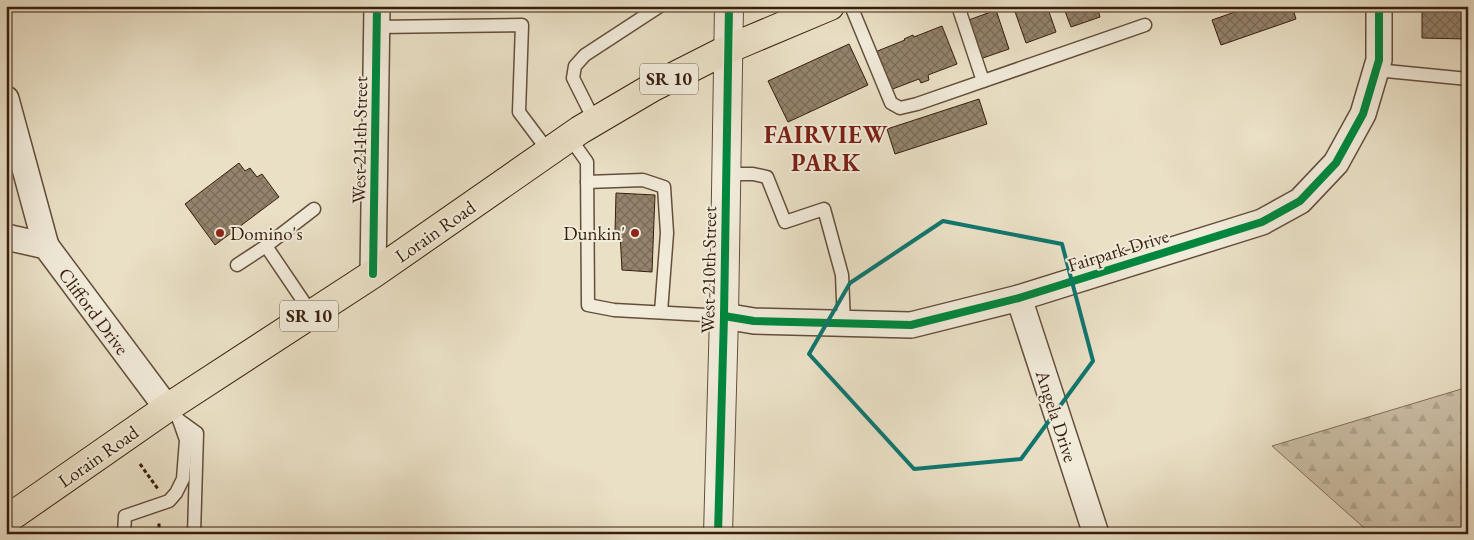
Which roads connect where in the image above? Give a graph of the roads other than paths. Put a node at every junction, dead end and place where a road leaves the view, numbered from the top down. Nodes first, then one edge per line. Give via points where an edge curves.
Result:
1 (660, 6) edge
2 (729, 6) edge
3 (830, 6) edge
4 (851, 6) edge
5 (958, 6) edge
6 (1379, 6) edge
7 (377, 17) edge
8 (1146, 25) dead end
9 (728, 49) junction
10 (1376, 70) junction
11 (1468, 79) edge
12 (983, 81) junction
13 (6, 99) edge
14 (595, 122) junction
15 (559, 145) junction
16 (726, 174) junction
17 (587, 182) junction
18 (314, 210) dead end
19 (6, 237) edge
20 (46, 246) junction
21 (266, 246) junction
22 (237, 265) dead end
23 (373, 274) junction
24 (1019, 298) junction
25 (661, 312) junction
26 (312, 314) junction
27 (724, 316) junction
28 (844, 324) junction
29 (173, 414) junction
30 (6, 520) edge
31 (124, 534) edge
32 (194, 534) edge
33 (718, 534) edge
34 (1096, 534) edge

1 - 14 lane via 585,55 575,66 573,78
2 - 9 street, West 210th Street
3 - 9 main road, Lorain Road / SR 10
4 - 12 lane via 891,103 900,108
5 - 12 lane
6 - 10 street, Fairpark Drive via 1379,60
7 - 15 lane via 522,25 519,112
7 - 23 street, West 211th Street
8 - 12 lane
9 - 14 main road, Lorain Road / SR 10 via 653,87
9 - 16 street, West 210th Street
10 - 11 lane
10 - 24 street, Fairpark Drive via 1363,114 1336,163 1300,200 1262,222
13 - 20 street
14 - 15 main road, Lorain Road / SR 10
15 - 17 lane via 587,162
15 - 23 main road, Lorain Road / SR 10
16 - 27 street, West 210th Street
16 - 28 lane via 767,177 785,222 824,210 842,275
17 - 25 lane via 588,305
17 - 25 lane via 643,180 664,187 667,233
18 - 21 lane
19 - 20 street
20 - 29 street, Clifford Drive
21 - 22 lane
21 - 26 lane
23 - 26 main road, Lorain Road / SR 10
24 - 28 street, Fairpark Drive via 911,325
24 - 34 street, Angela Drive
25 - 27 lane
26 - 29 main road, Lorain Road / SR 10
27 - 28 street, Fairpark Drive via 754,321
27 - 33 street, West 210th Street
29 - 30 main road, Lorain Road / SR 10
29 - 31 lane via 186,440 182,479 169,500 125,516
29 - 32 lane via 197,433

